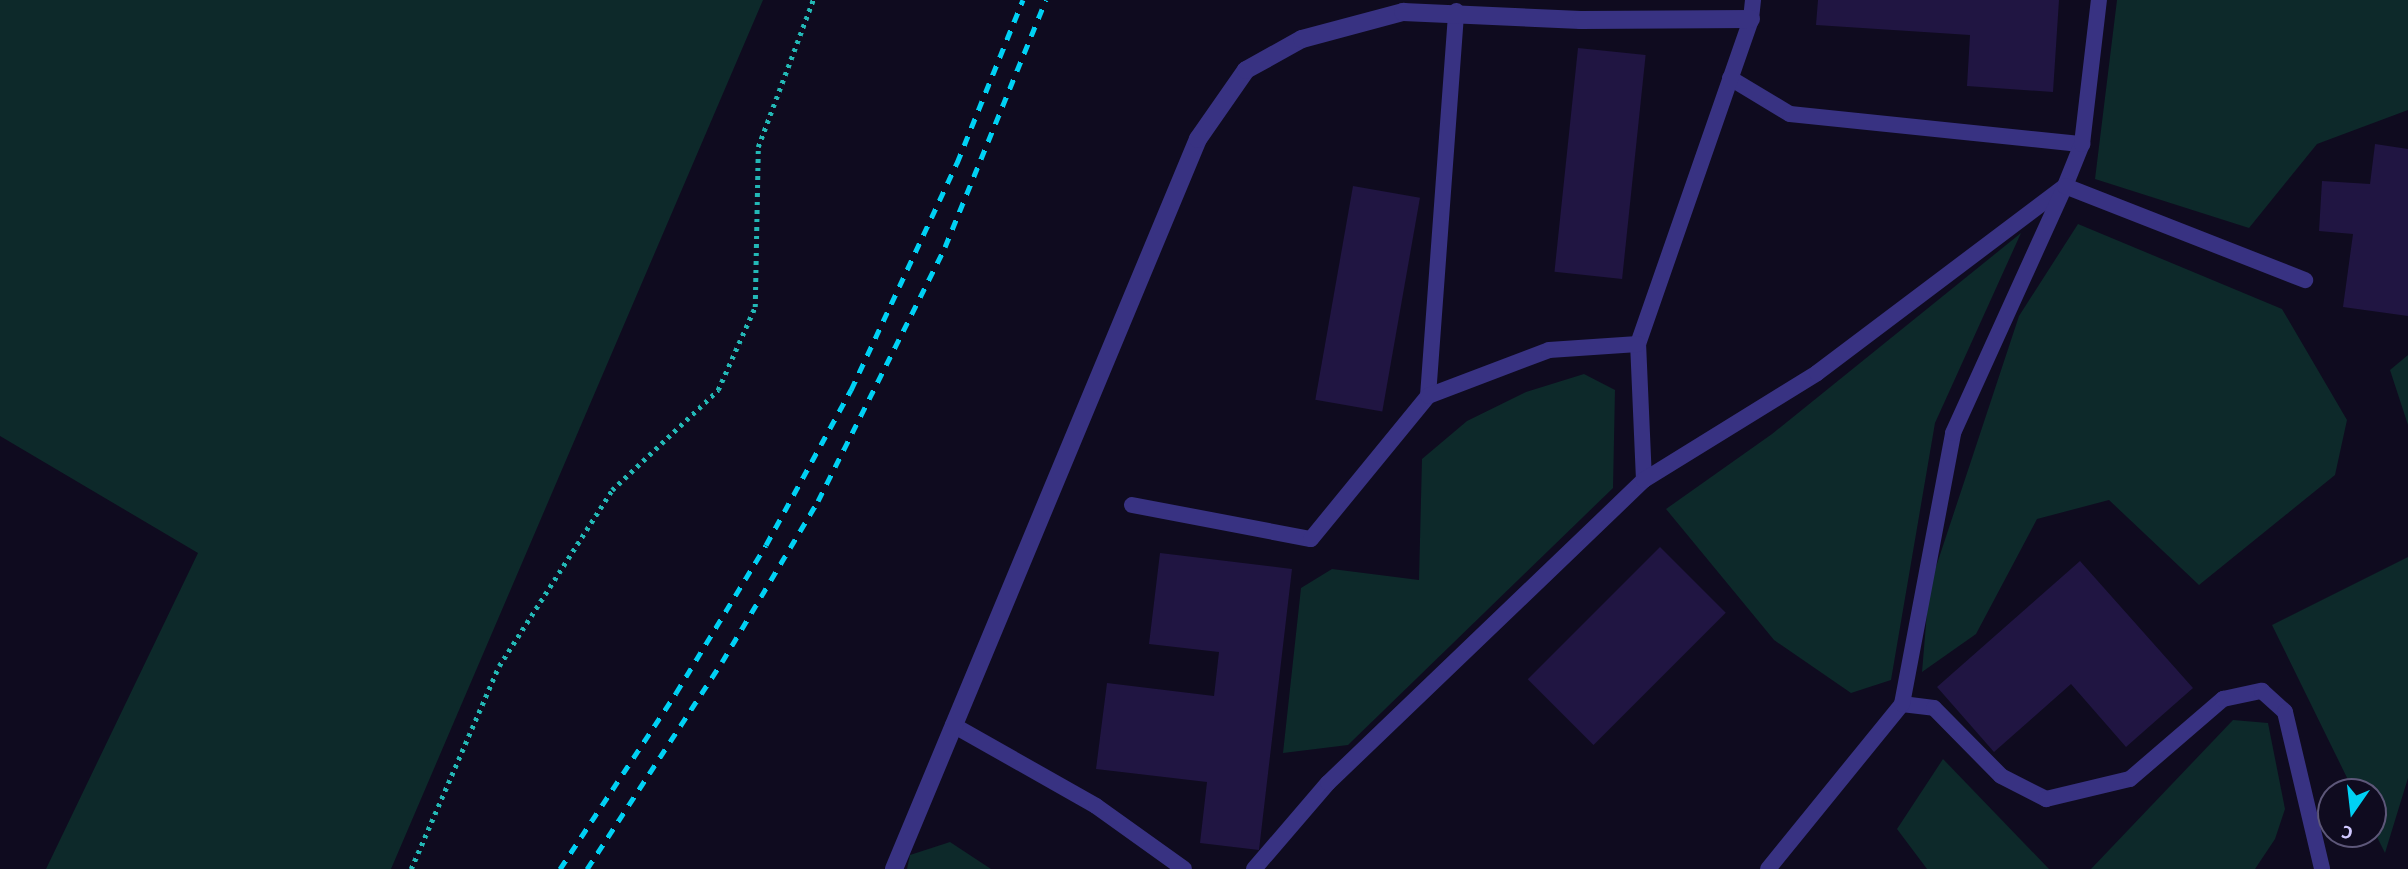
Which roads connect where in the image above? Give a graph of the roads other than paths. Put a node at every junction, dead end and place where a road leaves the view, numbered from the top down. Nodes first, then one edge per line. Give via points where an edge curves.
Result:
1 (1753, 0) edge
2 (2099, 0) edge
3 (1456, 11) junction
4 (1751, 19) junction
5 (1731, 78) junction
6 (2082, 144) junction
7 (2065, 186) junction
8 (2305, 280) dead end
9 (1638, 344) junction
10 (1428, 396) junction
11 (1644, 480) junction
12 (1132, 505) dead end
13 (1902, 704) junction
14 (953, 725) junction
15 (894, 869) edge
16 (1184, 869) edge
17 (1254, 869) edge
18 (1768, 869) edge
19 (2322, 869) edge

1 - 4 lane
2 - 6 lane
3 - 4 street via 1581,20
3 - 10 lane
3 - 14 street via 1403,12 1302,39 1246,70 1198,139
4 - 5 lane
5 - 6 lane via 1790,114
5 - 9 lane
6 - 7 lane
7 - 8 lane
7 - 11 lane via 1817,373
7 - 13 lane via 1953,433
9 - 10 lane via 1549,350
9 - 11 lane
10 - 12 lane via 1311,539
11 - 17 lane via 1328,783
13 - 18 lane
13 - 19 lane via 1934,708 2001,776 2046,799 2130,779 2223,699 2262,691 2285,712
14 - 15 street
14 - 16 lane via 1096,806

